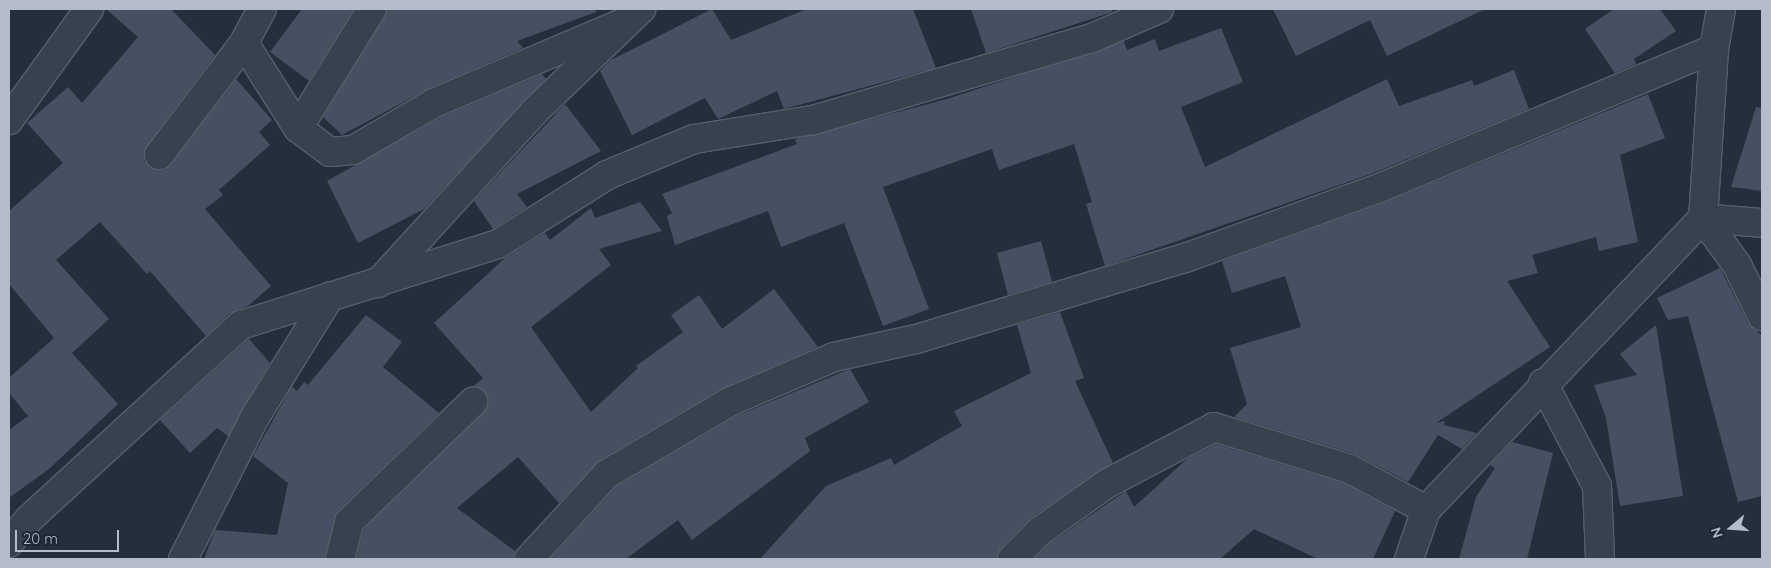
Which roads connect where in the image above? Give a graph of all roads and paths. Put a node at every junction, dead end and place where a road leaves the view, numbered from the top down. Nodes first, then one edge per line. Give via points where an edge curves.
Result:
1 (89, 9) edge
2 (262, 9) edge
3 (372, 9) edge
4 (1159, 9) edge
5 (1721, 9) edge
6 (633, 15) edge
7 (244, 43) junction
8 (1714, 49) junction
9 (9, 120) edge
10 (298, 128) junction
11 (159, 155) dead end
12 (1703, 218) junction
13 (1762, 223) edge
14 (377, 284) junction
15 (330, 296) junction
16 (1762, 316) edge
17 (1543, 383) junction
18 (473, 402) dead end
19 (1426, 510) junction
20 (9, 543) edge
21 (183, 559) edge
22 (340, 559) edge
23 (529, 559) edge
24 (1012, 559) edge
25 (1409, 559) edge
26 (1600, 559) edge

1 - 9 street
2 - 7 street
3 - 10 street
4 - 14 street via 1092,38 822,118 694,139 607,175 498,244
5 - 8 street
6 - 10 street via 434,104 353,150 330,152
6 - 14 street via 534,112
7 - 10 street
7 - 11 street
8 - 12 street
8 - 23 street via 1377,189 1185,258 916,340 834,357 773,383 729,402 607,474
12 - 13 street
12 - 16 street via 1737,265
12 - 17 street
14 - 15 street
15 - 20 street via 241,325 29,519
15 - 21 street via 255,417
17 - 19 street via 1470,468
17 - 26 street via 1597,486
18 - 22 street via 349,522
19 - 24 street via 1350,469 1214,427 1108,483 1040,531
19 - 25 street

